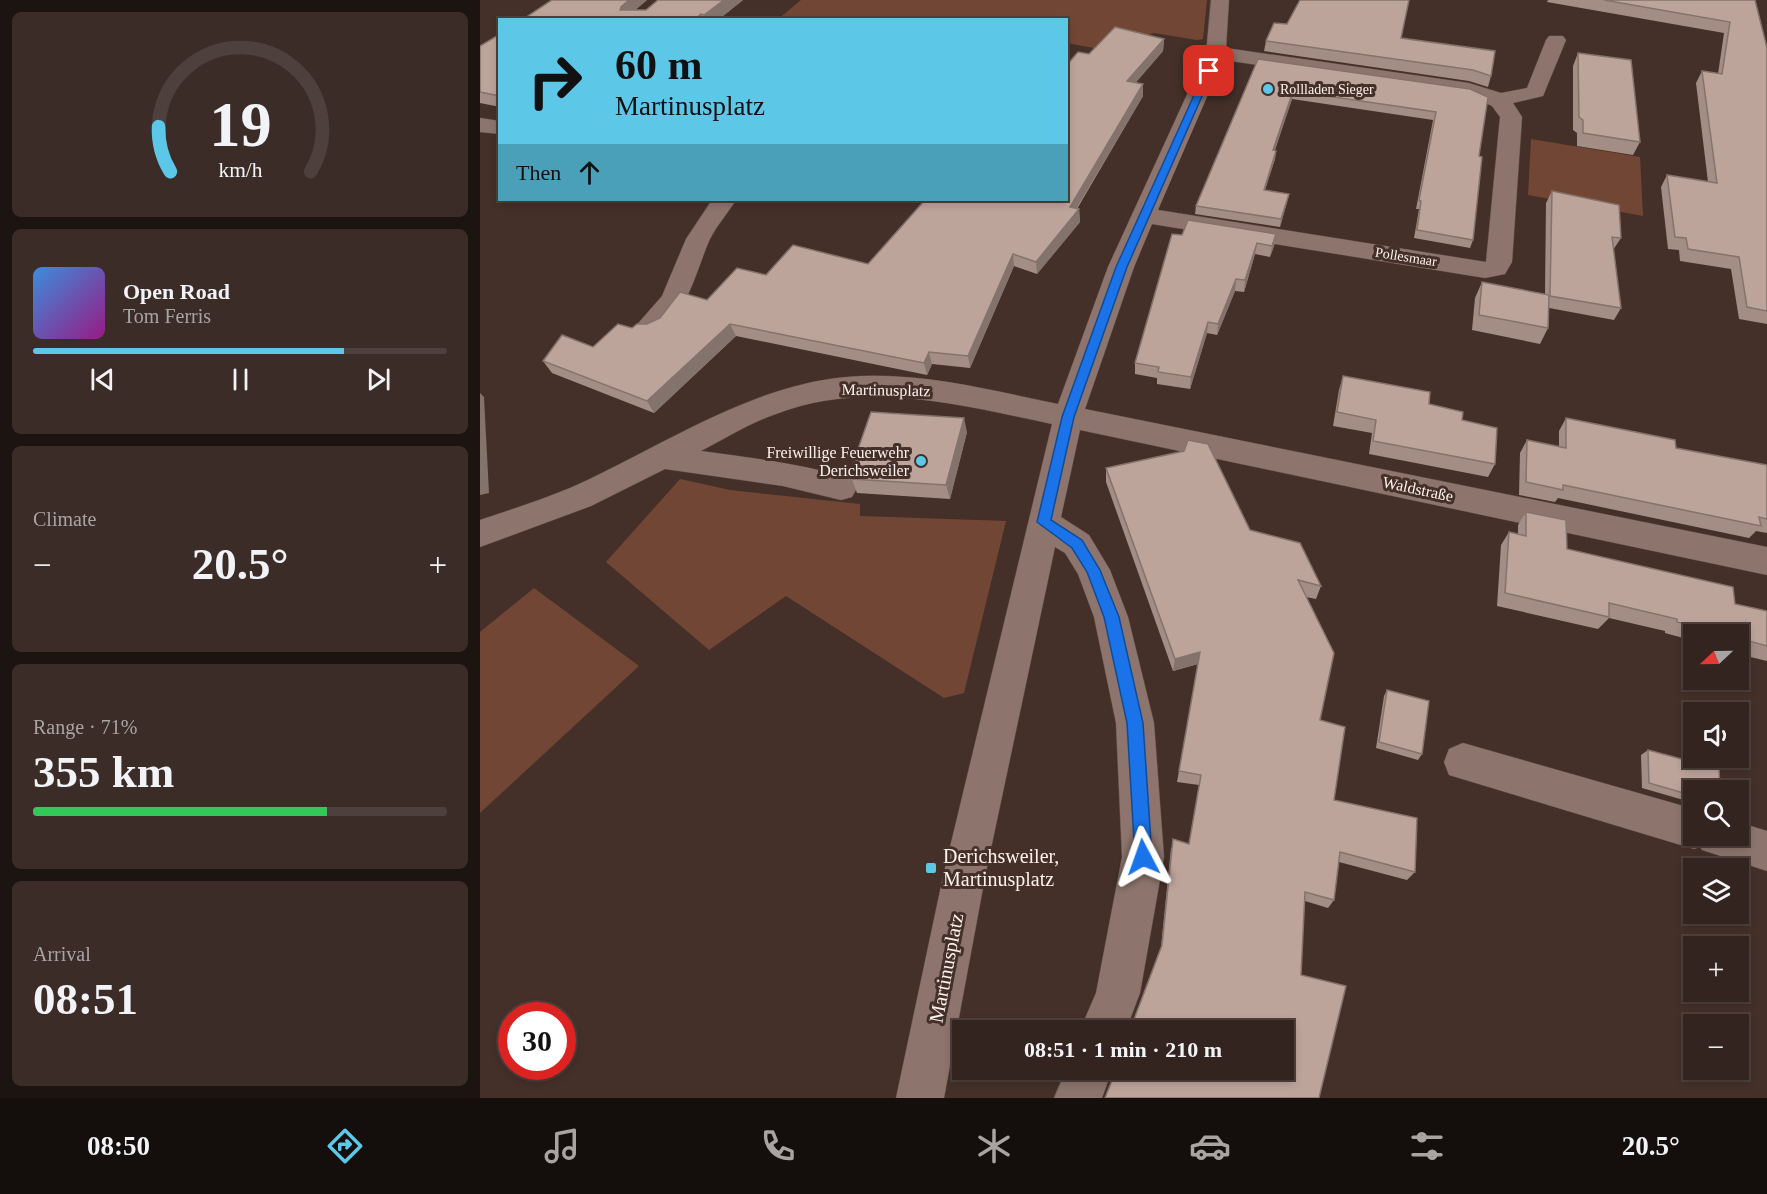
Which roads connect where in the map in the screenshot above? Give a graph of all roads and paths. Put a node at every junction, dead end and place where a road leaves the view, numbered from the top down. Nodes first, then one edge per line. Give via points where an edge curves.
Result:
1 (1220, 0) edge
2 (1556, 40) dead end
3 (1216, 53) junction
4 (1499, 100) junction
5 (723, 201) edge
6 (1143, 215) junction
7 (648, 328) edge
8 (1068, 417) junction
9 (665, 457) junction
10 (841, 488) dead end
11 (1044, 522) junction
12 (480, 534) edge
13 (1767, 561) edge
14 (1463, 762) dead end
15 (1683, 826) edge
16 (1749, 845) edge
17 (1767, 850) edge
18 (1107, 1020) edge
19 (1085, 1080) edge
20 (920, 1098) edge
21 (1078, 1098) edge

1 - 3 street
2 - 4 street via 1536,92
3 - 4 street via 1469,89
3 - 6 street
4 - 6 street, Pollesmaar via 1511,117 1496,268 1485,270
5 - 7 street via 698,239 674,300
6 - 8 street
8 - 9 street, Martinusplatz via 931,390 844,387 763,407
8 - 11 street, Martinusplatz
8 - 13 street, Waldstraße
9 - 10 street via 783,474
9 - 12 street, Martinusplatz via 580,497
11 - 18 street via 1077,544 1094,570 1111,617 1135,723 1143,857 1118,993
11 - 20 street, Martinusplatz via 965,872
14 - 15 street
16 - 17 street
19 - 21 street

